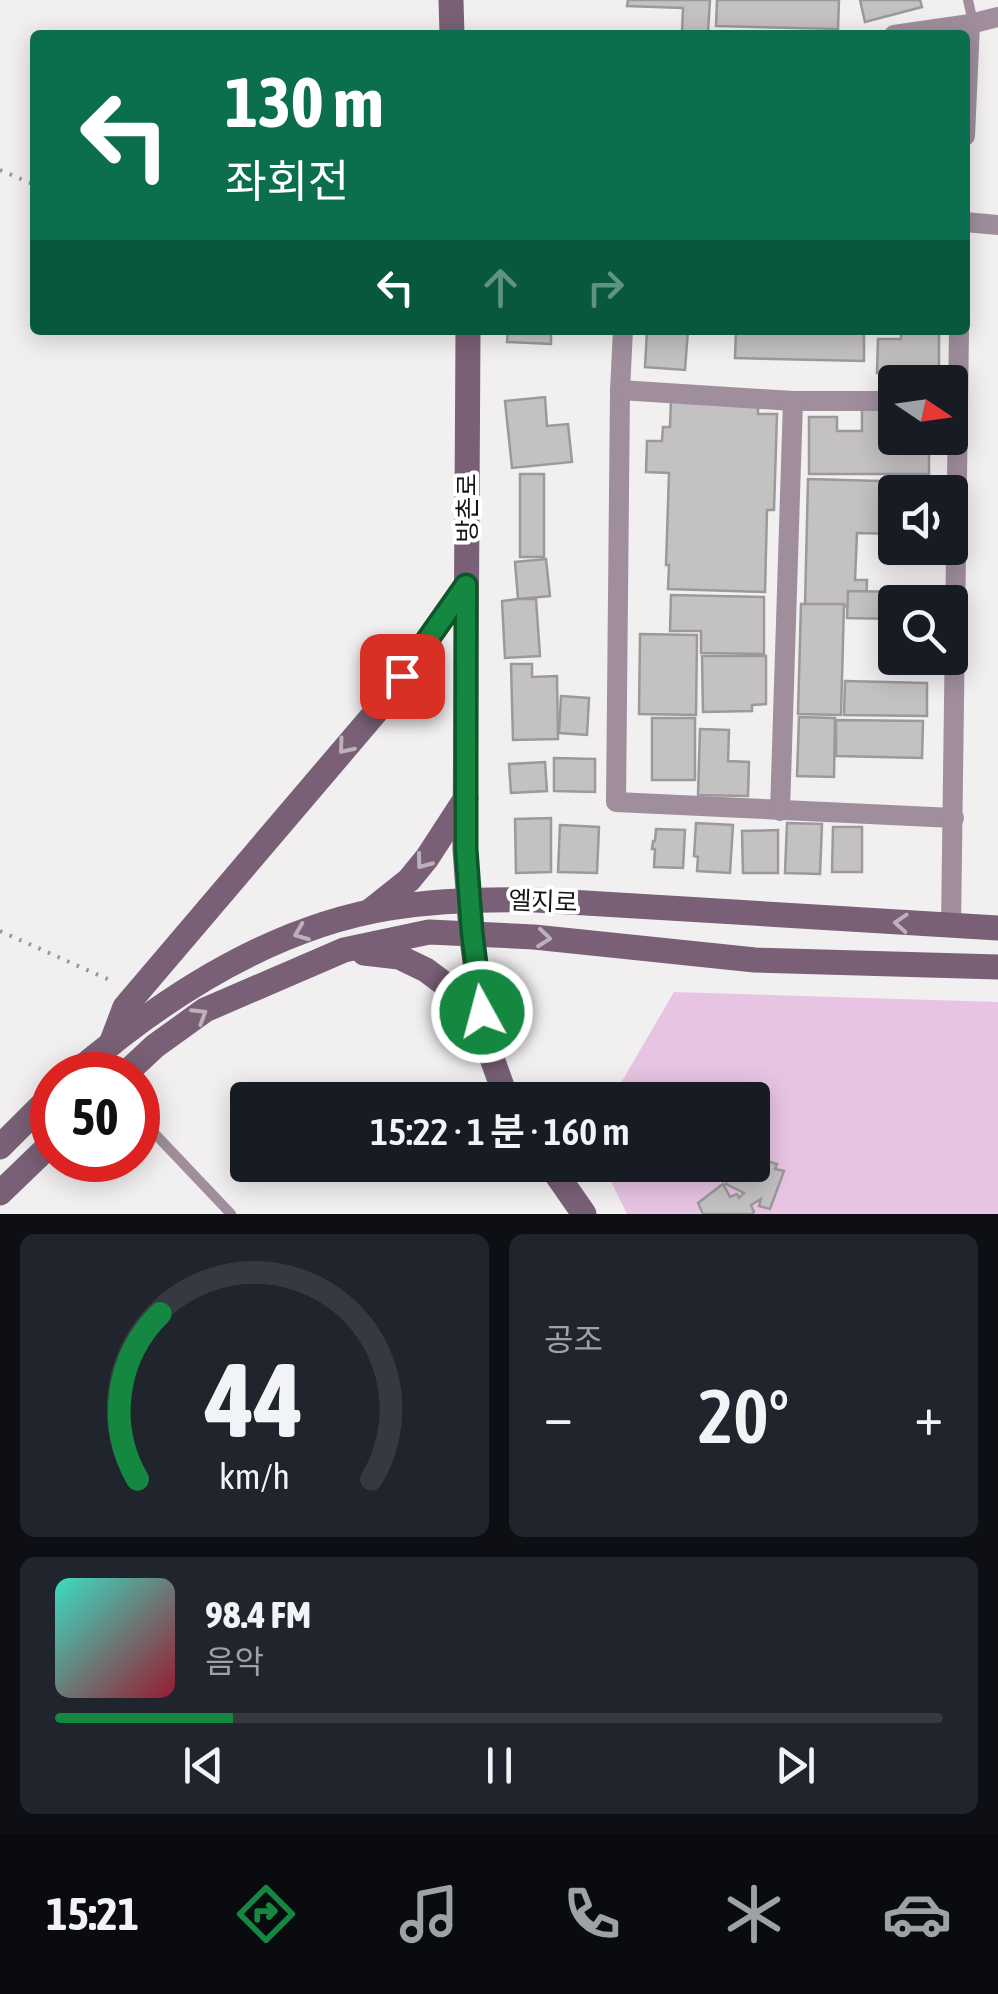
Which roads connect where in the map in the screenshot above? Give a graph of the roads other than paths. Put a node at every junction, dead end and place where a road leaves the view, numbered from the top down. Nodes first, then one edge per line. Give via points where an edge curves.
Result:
1 (451, 0) edge
2 (968, 0) edge
3 (998, 17) edge
4 (970, 24) junction
5 (452, 30) edge
6 (929, 30) edge
7 (970, 30) edge
8 (970, 222) edge
9 (998, 224) edge
10 (468, 335) edge
11 (624, 335) edge
12 (958, 335) edge
13 (956, 365) edge
14 (620, 390) junction
15 (878, 400) edge
16 (793, 401) junction
17 (953, 455) edge
18 (466, 585) junction
19 (466, 798) junction
20 (780, 810) junction
21 (954, 818) junction
22 (470, 900) junction
23 (366, 913) junction
24 (952, 926) junction
25 (998, 928) edge
26 (472, 932) junction
27 (344, 950) junction
28 (998, 967) edge
29 (482, 1012) junction
30 (111, 1044) junction
31 (101, 1052) edge
32 (149, 1052) edge
33 (501, 1082) edge
34 (30, 1117) edge
35 (160, 1139) edge
36 (0, 1148) edge
37 (30, 1164) edge
38 (562, 1182) edge
39 (0, 1193) edge
40 (231, 1214) edge
41 (584, 1214) edge

1 - 5 main road
2 - 4 lane
3 - 4 street
4 - 6 street
4 - 7 street
8 - 9 street
10 - 18 main road, 방촌로
11 - 14 street
12 - 13 street
14 - 16 street
14 - 20 street via 616,802
15 - 16 street
16 - 20 street
17 - 21 street
18 - 19 main road, 방촌로
18 -> 30 main road via 380,706 124,1007
19 - 22 main road, 방촌로
19 -> 23 main road via 408,880
20 - 21 street
21 - 24 street
22 - 23 main road, 엘지로
24 -> 22 main road, 엘지로
22 - 26 main road, 방촌로
23 -> 30 main road, 엘지로 via 211,974
24 - 25 main road, 엘지로
26 - 27 main road, 엘지로 via 428,932
26 -> 28 main road, 엘지로 via 755,960
26 - 29 main road, 방촌로
27 - 29 main road via 399,957
32 -> 27 main road, 엘지로 via 206,1010
29 - 33 main road, 방촌로
30 - 31 main road, 엘지로
34 - 36 main road
35 - 40 lane
37 - 39 main road
38 - 41 main road

